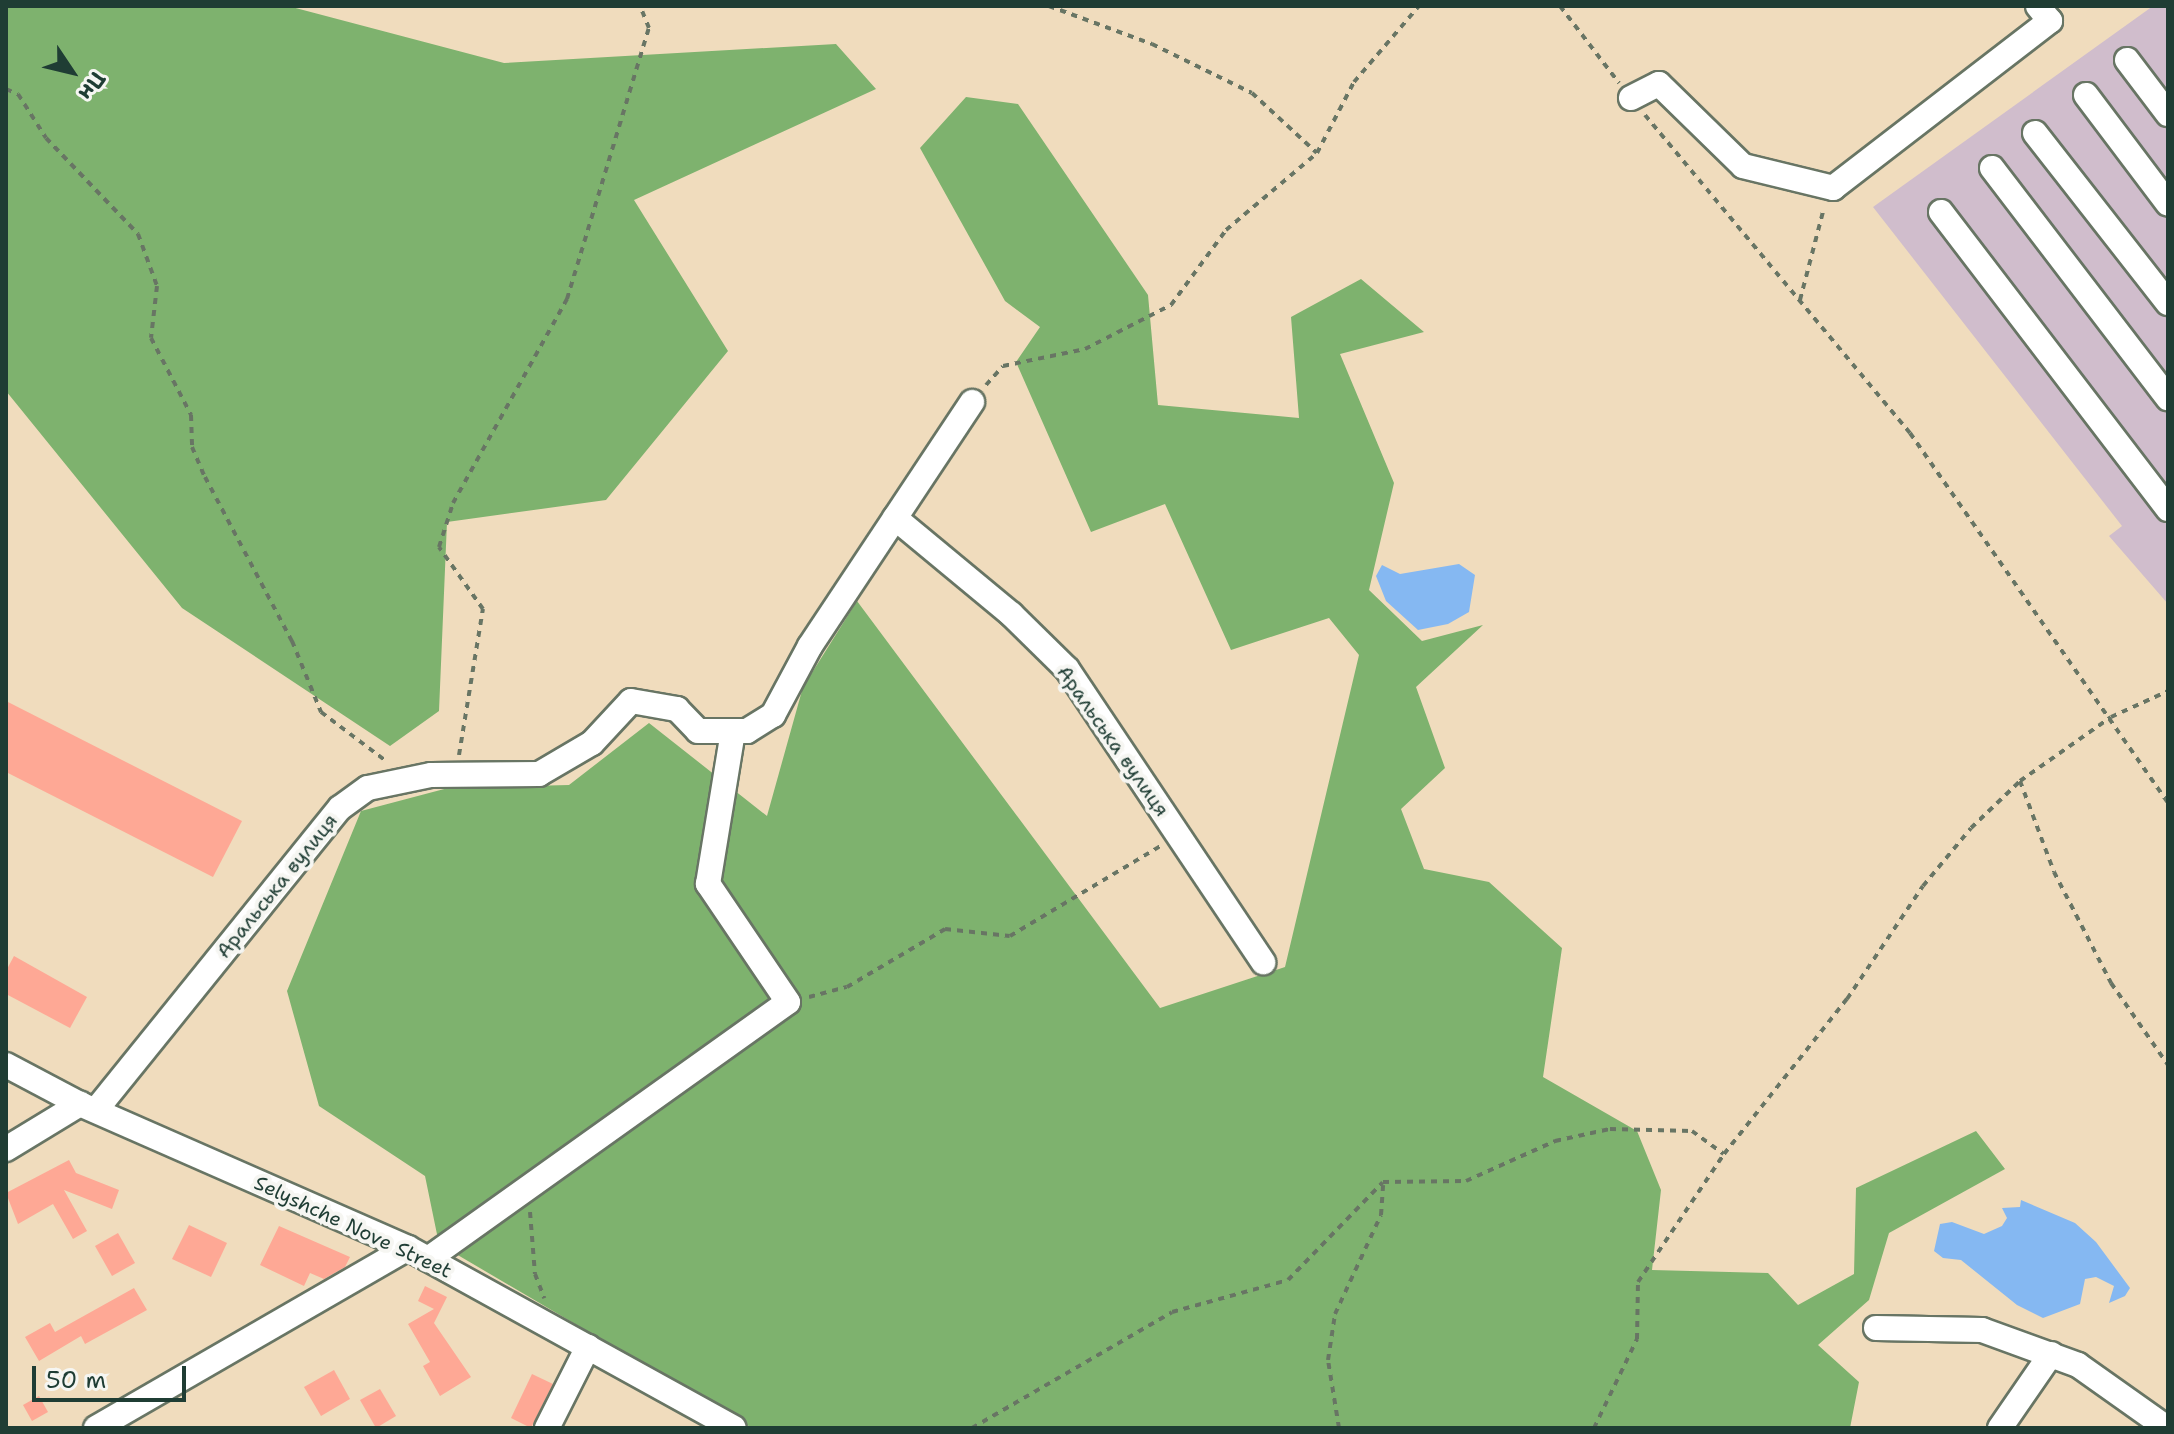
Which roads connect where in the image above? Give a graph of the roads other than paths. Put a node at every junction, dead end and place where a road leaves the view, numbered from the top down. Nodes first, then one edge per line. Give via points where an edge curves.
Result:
1 (2044, 14) edge
2 (2127, 60) dead end
3 (2086, 95) dead end
4 (1631, 98) road end
5 (2168, 114) edge
6 (2035, 133) dead end
7 (1992, 168) dead end
8 (2168, 204) edge
9 (1941, 212) dead end
10 (2168, 303) edge
11 (2168, 398) edge
12 (972, 402) road end
13 (2168, 509) edge
14 (895, 518) junction
15 (733, 732) junction
16 (1263, 962) dead end
17 (6, 1065) edge
18 (88, 1107) junction
19 (6, 1149) edge
20 (418, 1254) junction
21 (1876, 1328) dead end
22 (588, 1347) junction
23 (2051, 1354) junction
24 (96, 1428) edge
25 (547, 1428) edge
26 (734, 1428) edge
27 (2000, 1428) edge
28 (2167, 1428) edge

1 - 4 street via 1833,188 1743,166 1659,84
2 - 5 street
3 - 8 street
6 - 10 street
7 - 11 street
9 - 13 street
12 - 14 street, Аральська вулиця
14 - 15 street, Аральська вулиця via 810,646 773,715 747,731
14 - 16 street, Аральська вулиця via 1011,614 1067,669
15 - 18 street, Аральська вулиця via 698,731 677,709 631,701 592,743 539,774 456,773 368,788 340,808
15 - 20 street via 708,884 788,1002 528,1188
17 - 18 street, Selyshche Nove Street
18 - 19 street, Аральська вулиця
18 - 20 street, Selyshche Nove Street
20 - 22 street, Selyshche Nove Street
20 - 24 street
21 - 23 street via 1982,1330
22 - 25 street
22 - 26 street, Selyshche Nove Street
23 - 27 street
23 - 28 street via 2078,1365

